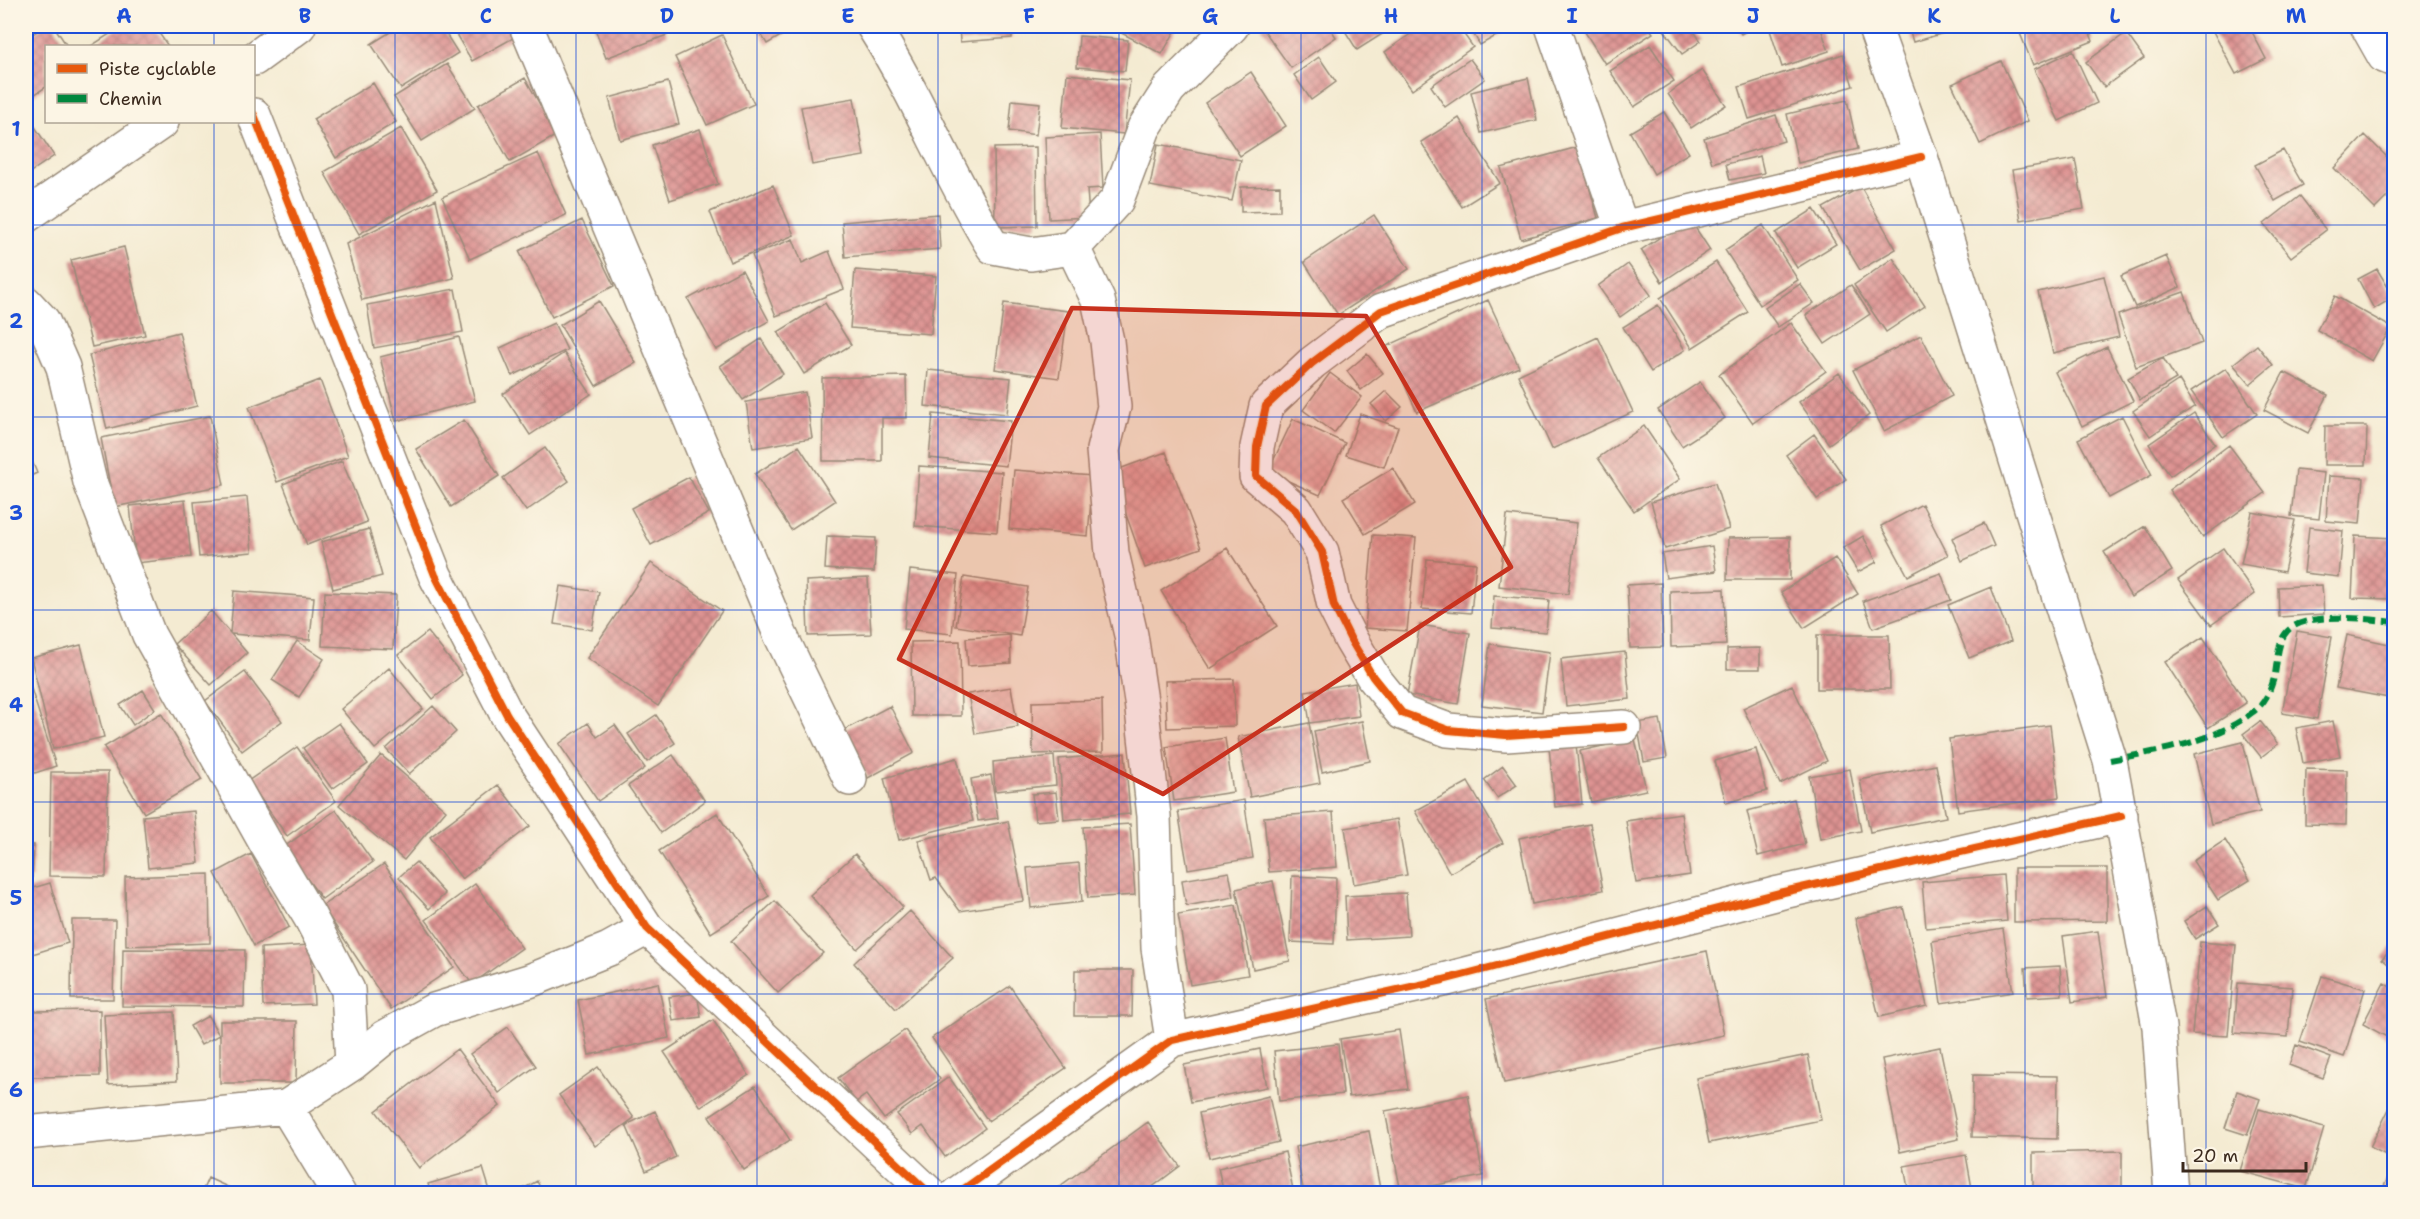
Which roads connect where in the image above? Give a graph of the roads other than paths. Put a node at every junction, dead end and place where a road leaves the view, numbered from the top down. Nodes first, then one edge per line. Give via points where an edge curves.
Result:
1 (299, 26) edge
2 (526, 26) edge
3 (873, 26) edge
4 (1232, 26) edge
5 (1552, 26) edge
6 (1874, 26) edge
7 (2367, 26) edge
8 (255, 58) edge
9 (2394, 60) edge
10 (255, 119) edge
11 (161, 123) edge
12 (1921, 157) junction
13 (26, 216) edge
14 (1622, 228) junction
15 (1073, 248) junction
16 (26, 303) edge
17 (1624, 727) dead end
18 (850, 779) dead end
19 (2121, 816) junction
20 (647, 928) junction
21 (1172, 1040) junction
22 (352, 1064) junction
23 (286, 1107) junction
24 (26, 1133) edge
25 (953, 1193) edge
26 (339, 1194) edge
27 (2171, 1194) edge

1 - 8 street
2 - 18 street via 780,634
3 - 15 street via 964,200 993,247 1031,254
4 - 15 street via 1169,89 1144,128 1117,200
5 - 14 street
6 - 12 street
7 - 9 street via 2384,56
10 - 20 street via 435,575 507,715
11 - 13 street
12 - 14 street
12 - 19 street via 2110,760
14 - 17 street via 1381,311 1312,363 1266,406 1257,447 1256,476 1296,510 1322,552 1334,606 1373,677 1402,713 1448,730 1506,735
15 - 21 street via 1098,300 1107,341 1114,407 1103,450 1112,553 1141,700 1154,816 1158,948
16 - 22 street via 43,321 63,367 90,482 149,635 310,916 348,990
19 - 21 street via 1779,893 1443,980
19 - 27 street via 2159,1027
20 - 22 street via 609,949 529,981 434,1010 385,1038
20 - 25 street
21 - 25 street
22 - 23 street
23 - 24 street
23 - 26 street

